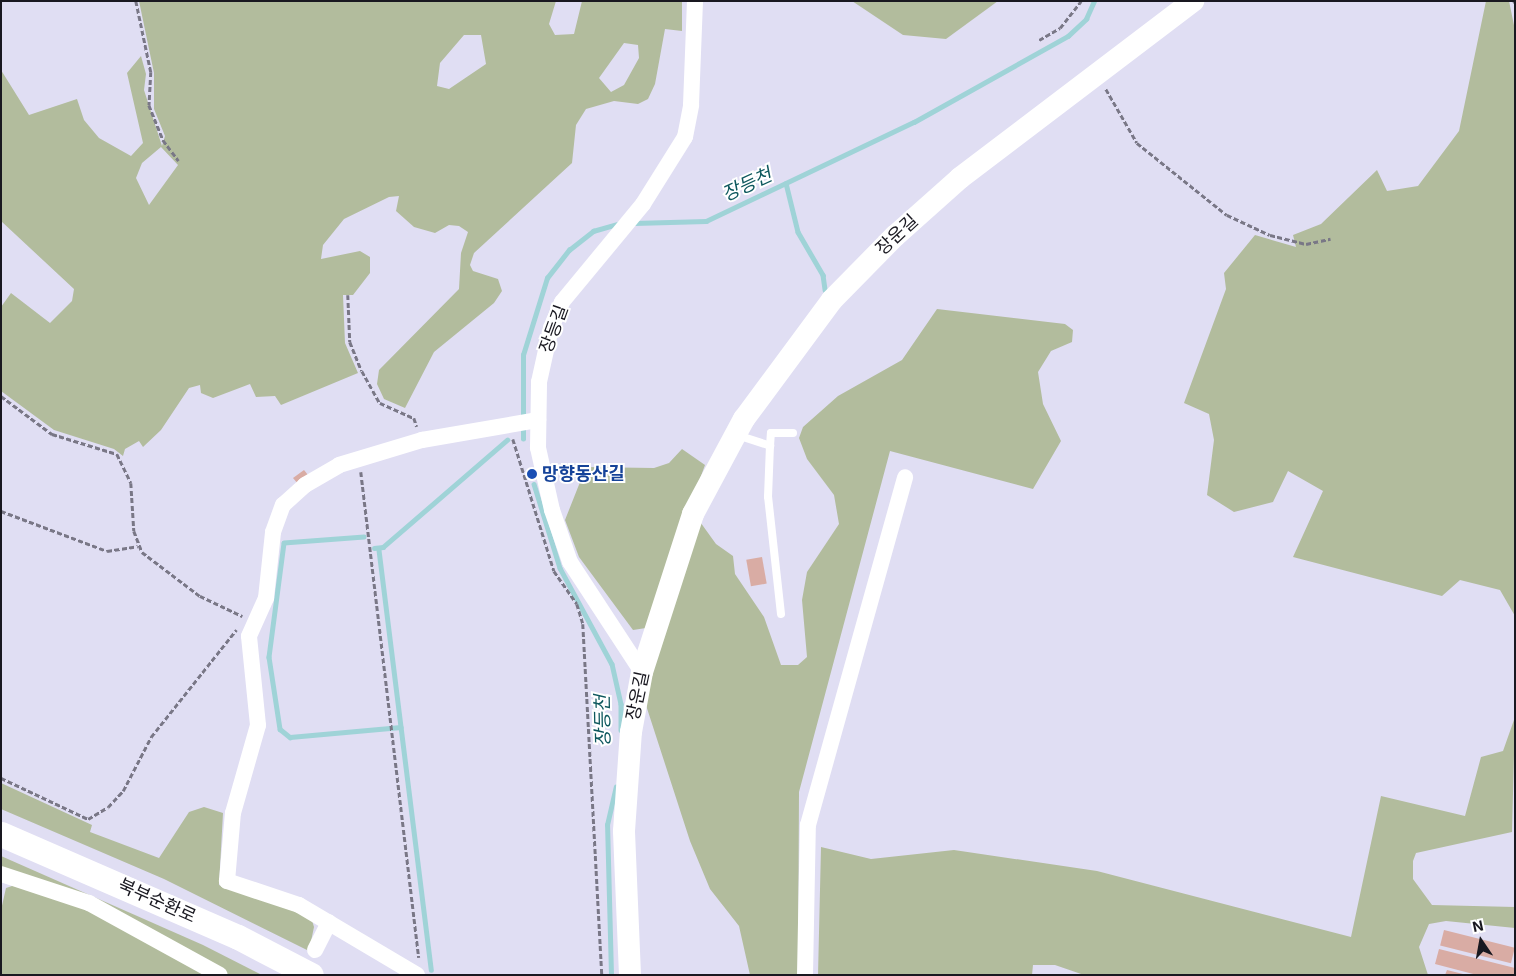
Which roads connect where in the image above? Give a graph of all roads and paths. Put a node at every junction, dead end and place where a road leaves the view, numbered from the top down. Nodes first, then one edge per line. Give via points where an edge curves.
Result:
1 (136, 1) edge
2 (695, 1) edge
3 (1080, 1) edge
4 (1193, 1) edge
5 (1039, 40) dead end
6 (1099, 74) junction
7 (179, 161) dead end
8 (1330, 239) dead end
9 (348, 295) dead end
10 (1, 396) edge
11 (521, 423) junction
12 (794, 433) dead end
13 (736, 435) junction
14 (422, 440) junction
15 (770, 446) junction
16 (359, 458) junction
17 (905, 477) dead end
18 (1, 511) edge
19 (138, 546) junction
20 (781, 614) dead end
21 (255, 622) junction
22 (642, 672) junction
23 (1, 778) edge
24 (1, 834) edge
25 (1, 874) edge
26 (329, 922) junction
27 (315, 950) dead end
28 (220, 975) edge
29 (311, 975) edge
30 (417, 975) edge
31 (602, 975) edge
32 (630, 975) edge
33 (806, 975) edge

1 - 7 path via 151,72 149,105 163,140
2 - 11 street, 장등길 via 690,122 678,155 642,204 583,273 551,328 539,382
3 - 5 path via 1060,28
4 - 6 street, 장운길
6 - 8 path via 1137,144 1227,215 1270,235 1306,244
6 - 13 street, 장운길 via 960,178 895,236 832,300 773,375
9 - 14 path via 350,342 362,371 380,403 414,418
10 - 19 path via 52,434 117,454 131,483
11 - 14 street
11 - 22 street, 장등길 via 570,562
11 - 31 path via 514,442 554,571 577,604 583,624
12 - 15 lane via 771,433
13 - 15 lane
13 - 22 street, 장운길 via 693,514
14 - 16 street
15 - 20 lane via 768,497
16 - 21 street via 305,485 283,505 273,532 266,598
16 - 30 path
17 - 33 street via 808,825
18 - 19 path via 106,551
19 - 21 path via 200,596
21 - 23 path via 234,631 151,737 123,791 108,808 88,819
21 - 26 street via 249,636 258,725 233,813 227,881 299,905
22 - 32 street, 장운길 via 631,732 624,831
24 - 29 main road, 북부순환로 via 238,937
25 - 28 street via 89,903
26 - 27 street
26 - 30 street

